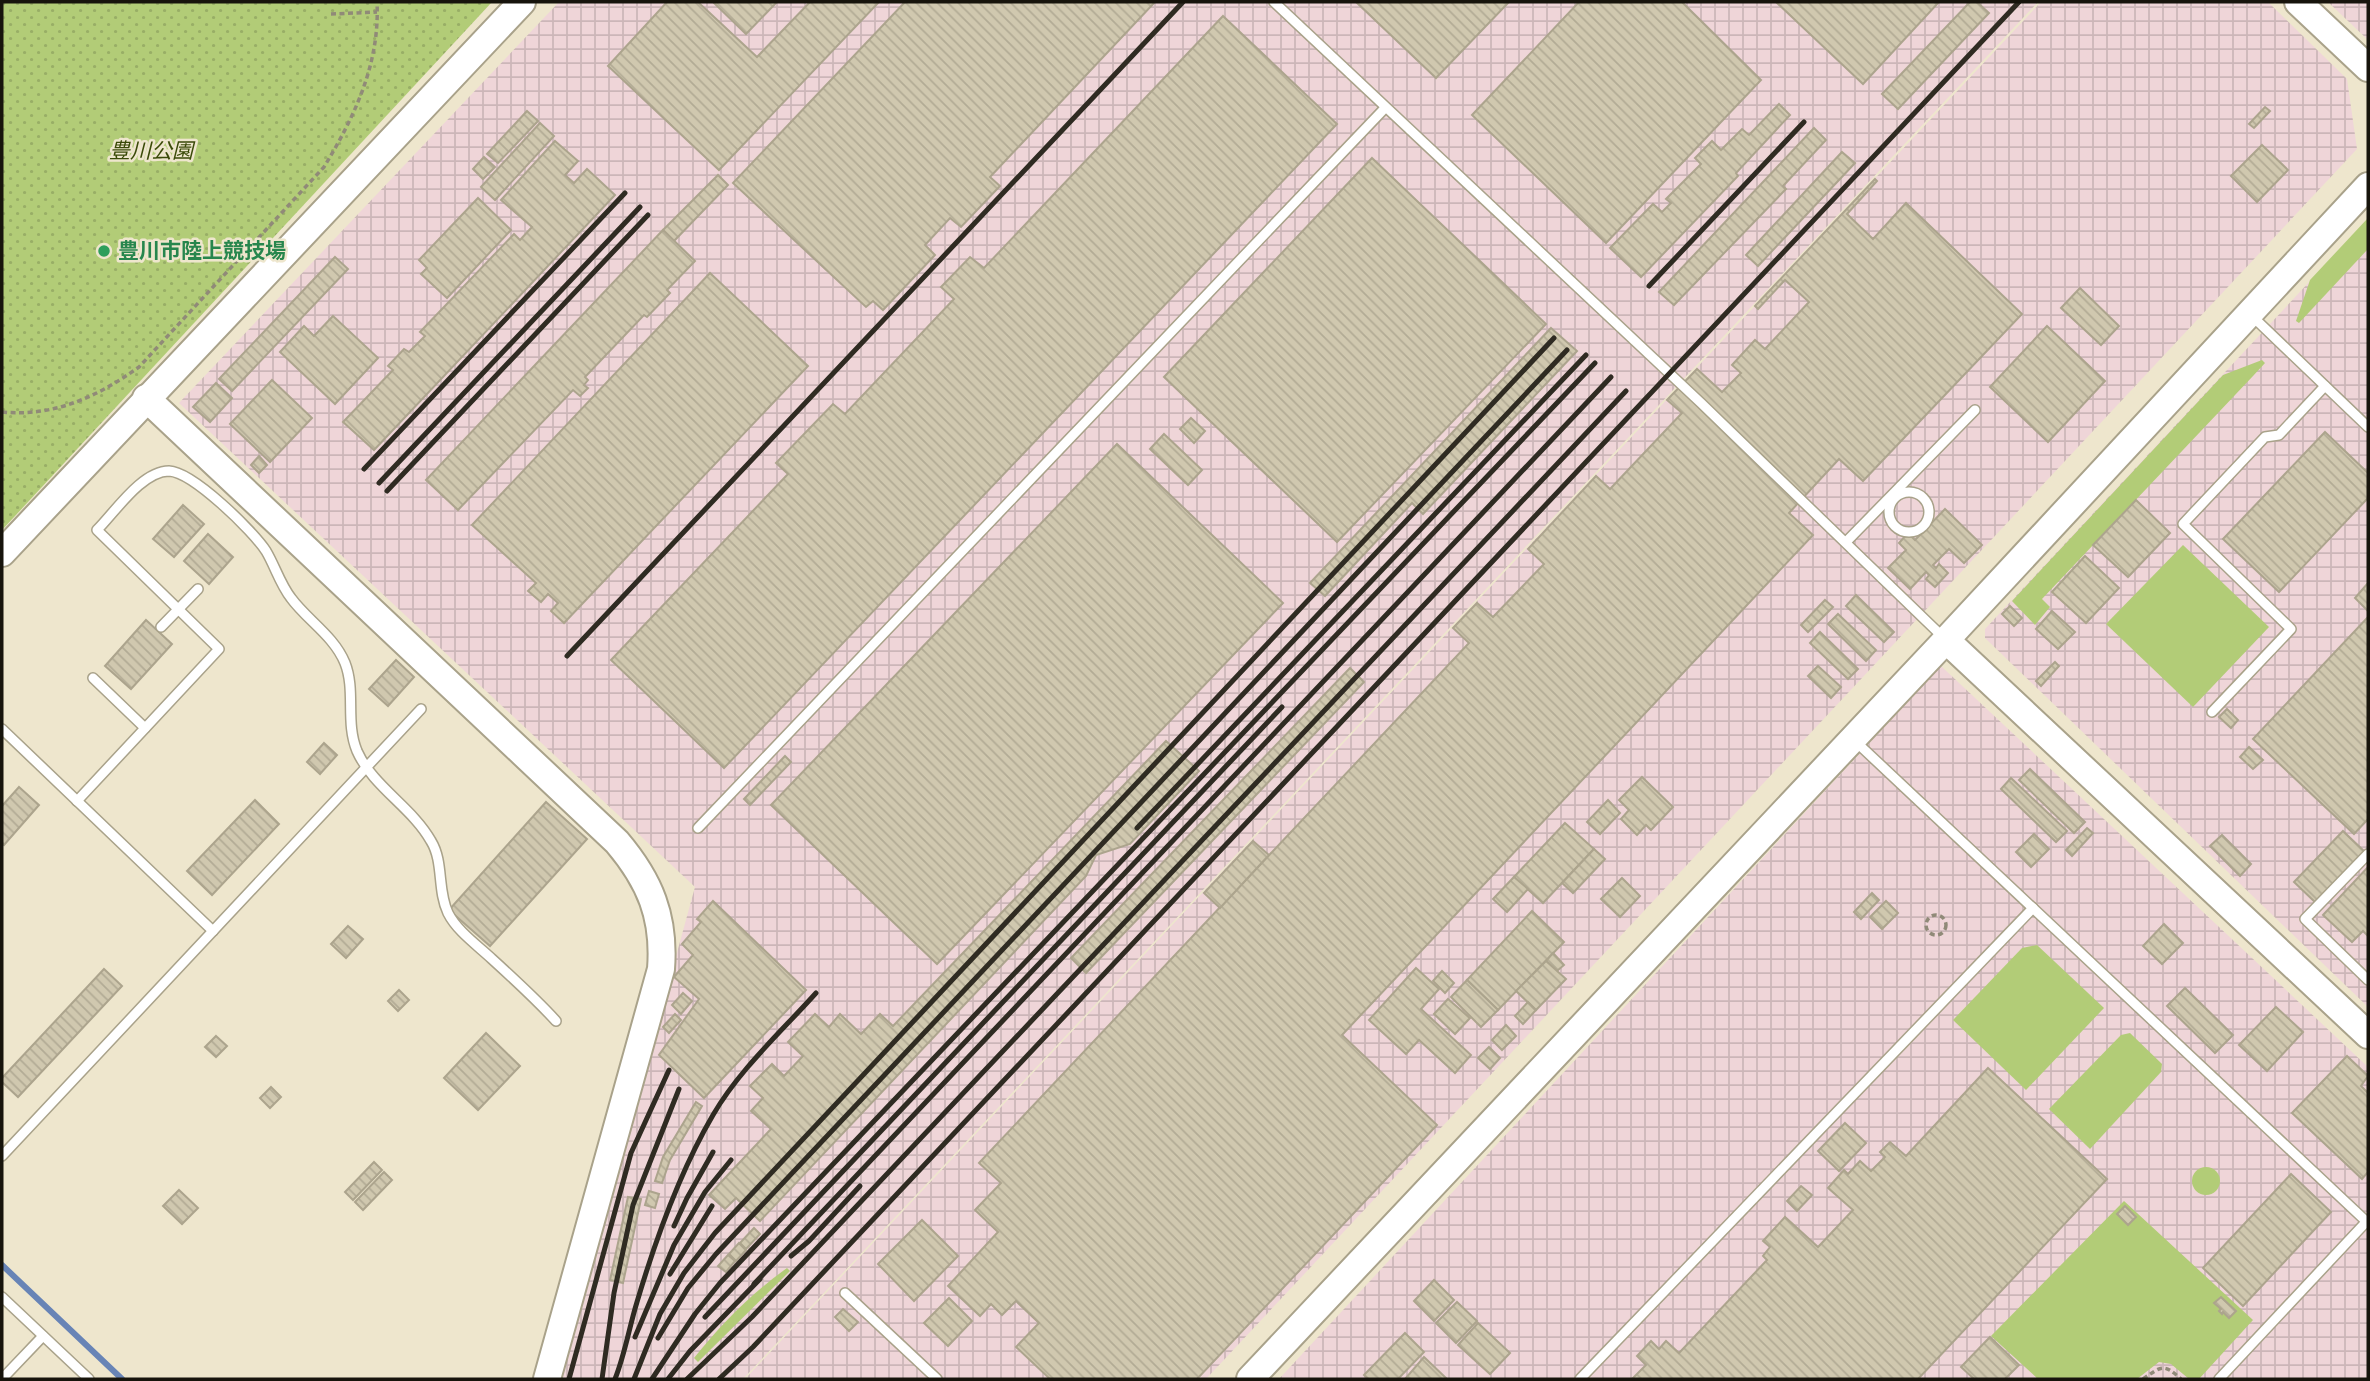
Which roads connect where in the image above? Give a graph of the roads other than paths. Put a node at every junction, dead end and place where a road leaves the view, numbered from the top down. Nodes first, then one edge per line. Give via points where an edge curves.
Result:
1 (522, 2) edge
2 (1273, 2) edge
3 (2298, 2) edge
4 (2368, 68) edge
5 (1385, 108) junction
6 (2368, 186) edge
7 (2249, 313) junction
8 (2325, 386) junction
9 (146, 398) junction
10 (1975, 410) dead end
11 (2368, 427) edge
12 (1893, 496) junction
13 (1846, 542) junction
14 (2, 553) edge
15 (198, 589) dead end
16 (179, 609) junction
17 (161, 627) dead end
18 (1946, 640) junction
19 (93, 678) dead end
20 (421, 709) dead end
21 (2212, 712) dead end
22 (145, 728) junction
23 (2, 729) edge
24 (1852, 739) junction
25 (366, 768) junction
26 (77, 801) junction
27 (698, 828) dead end
28 (2368, 854) edge
29 (2033, 908) junction
30 (213, 931) junction
31 (2368, 980) edge
32 (556, 1021) dead end
33 (2368, 1035) edge
34 (2, 1156) edge
35 (2368, 1222) edge
36 (845, 1293) dead end
37 (2, 1297) edge
38 (43, 1336) junction
39 (2, 1379) edge
40 (89, 1379) edge
41 (547, 1379) edge
42 (937, 1379) edge
43 (1250, 1379) edge
44 (1580, 1379) edge
45 (2218, 1379) edge

1 - 9 street
2 - 5 lane
3 - 4 street
5 - 13 lane
5 - 27 lane
6 - 7 street
7 - 8 lane
7 - 18 street
8 - 11 lane
8 - 21 lane via 2278,435 2265,437 2183,524 2291,629
9 - 14 street
9 - 41 street via 617,842 640,870 656,906 663,948 660,969
10 - 12 lane
12 - 12 lane via 1913,492 1924,499 1929,510 1923,527 1912,532 1895,527 1889,516
12 - 13 lane
13 - 18 lane
15 - 16 lane
16 - 17 lane
16 - 22 lane via 219,649
16 - 25 lane via 97,530 147,478 170,471 197,483 255,536 290,597 337,649 351,688 353,736
18 - 24 street
18 - 33 street
19 - 22 lane
20 - 25 lane
22 - 26 lane
23 - 26 lane
24 - 29 lane
24 - 43 street
25 - 30 lane
25 - 32 lane via 433,844 443,899 454,922
26 - 30 lane
28 - 31 lane via 2305,919
29 - 35 lane
29 - 44 lane
30 - 34 lane
35 - 45 lane
36 - 42 lane
37 - 38 lane
38 - 39 lane
38 - 40 lane

